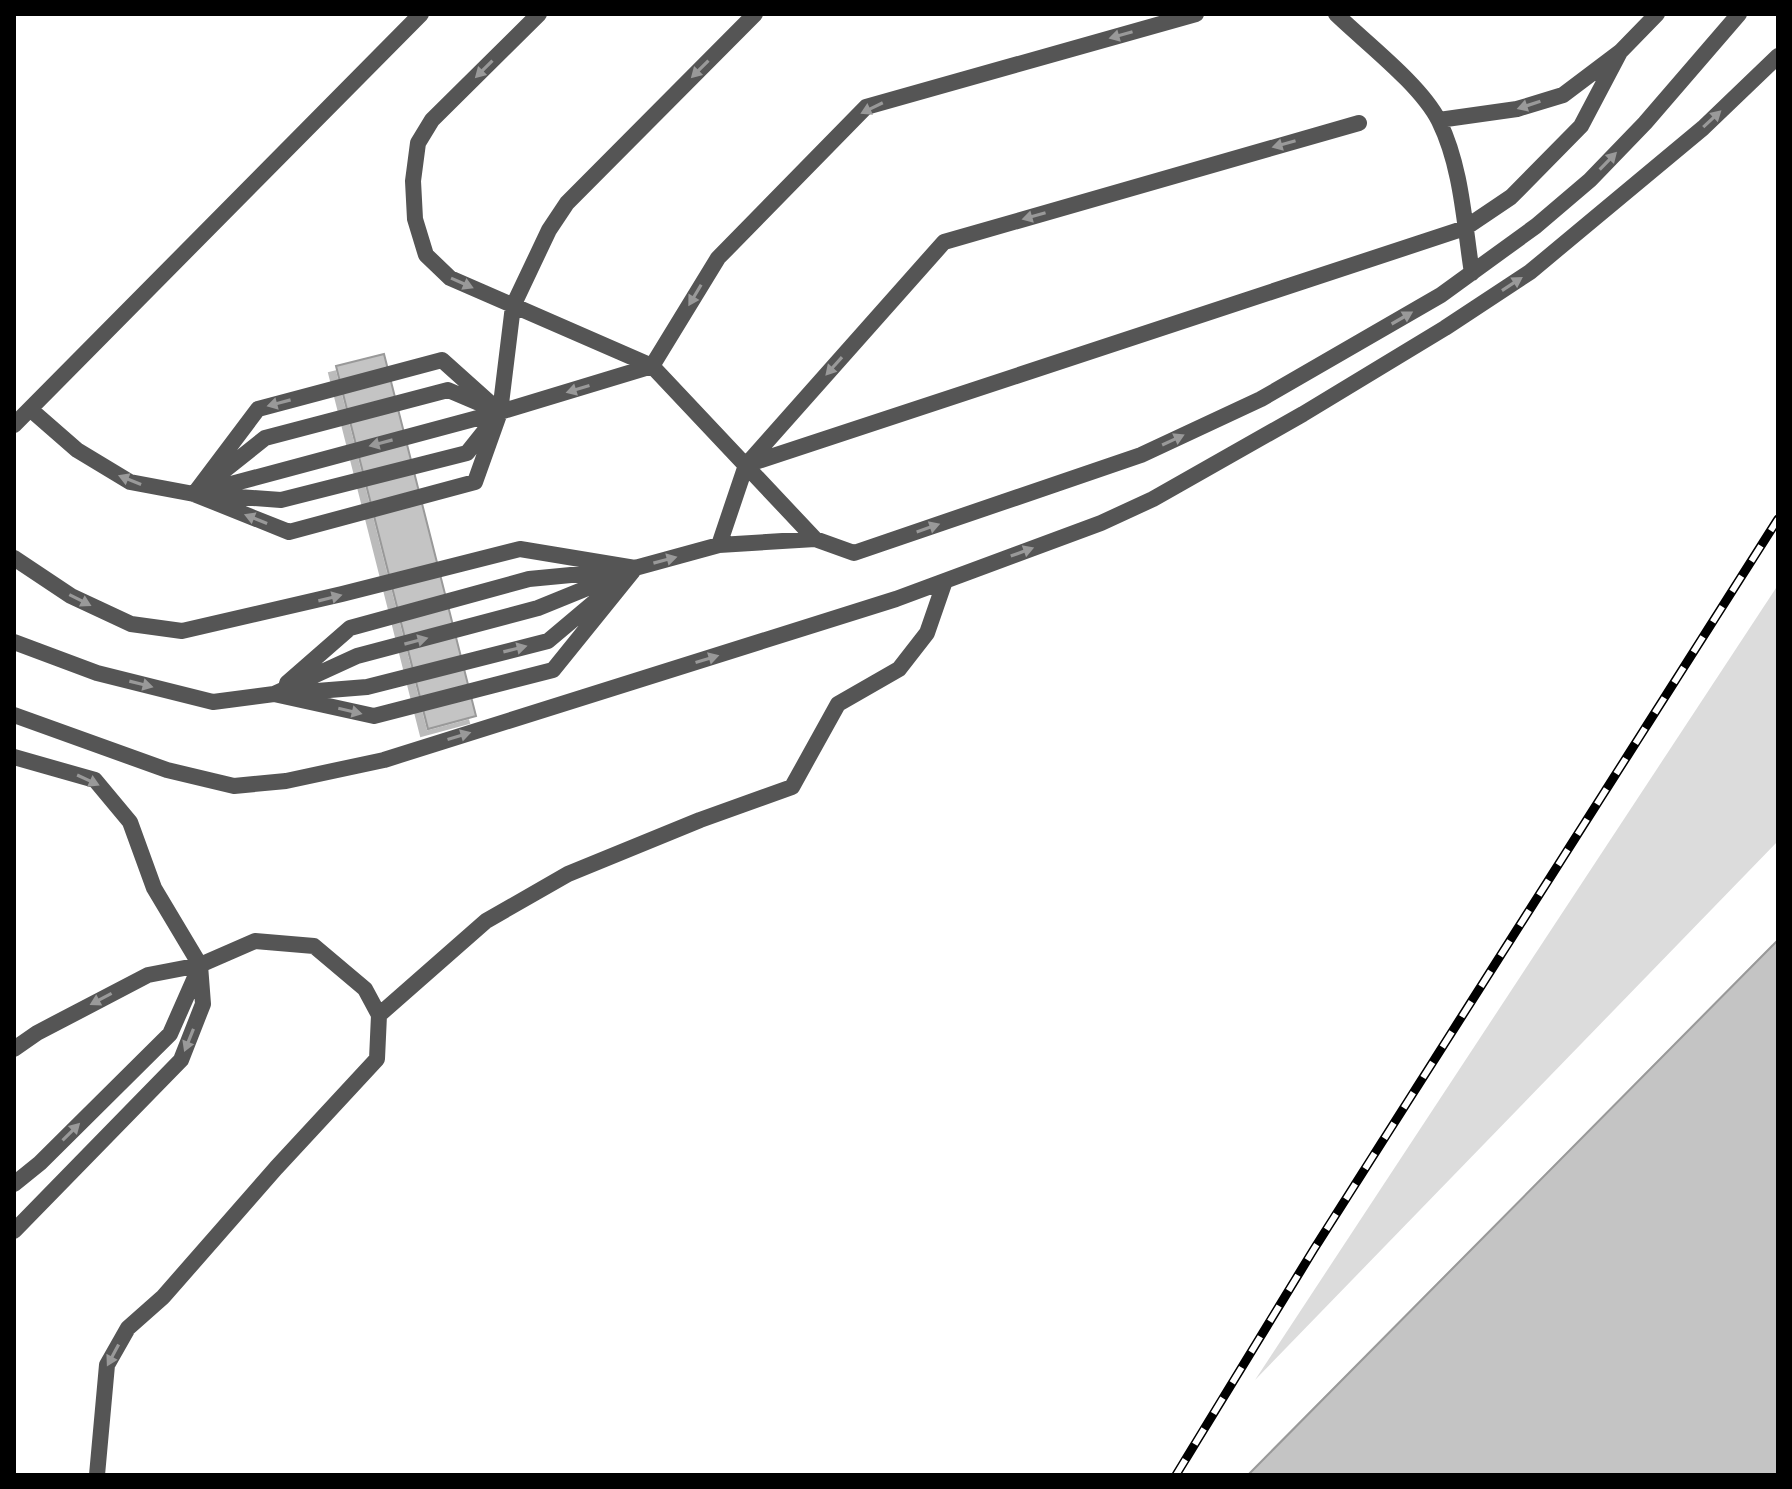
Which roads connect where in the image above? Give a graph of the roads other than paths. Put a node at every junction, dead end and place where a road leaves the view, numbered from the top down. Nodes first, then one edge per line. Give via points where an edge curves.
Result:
1 (421, 14) edge
2 (539, 14) edge
3 (755, 14) edge
4 (1196, 14) edge
5 (1336, 14) edge
6 (1657, 14) edge
7 (1739, 14) edge
8 (1620, 52) junction
9 (1778, 56) edge
10 (1439, 120) junction
11 (1359, 123) dead end
12 (1465, 228) junction
13 (1472, 273) junction
14 (513, 306) junction
15 (652, 366) junction
16 (30, 409) junction
17 (500, 412) junction
18 (14, 425) edge
19 (746, 465) junction
20 (194, 494) junction
21 (815, 539) junction
22 (719, 545) junction
23 (14, 558) edge
24 (635, 568) junction
25 (945, 581) junction
26 (14, 642) edge
27 (274, 694) junction
28 (14, 715) edge
29 (14, 757) edge
30 (200, 965) junction
31 (379, 1015) junction
32 (14, 1049) edge
33 (14, 1184) edge
34 (14, 1231) edge
35 (97, 1475) edge

1 - 16 lane
2 -> 14 lane via 432,120 418,143 413,181 415,219 426,255 450,278
3 -> 14 lane via 567,203
4 -> 15 lane via 866,107 718,258
5 - 10 lane via 1420,94
6 - 8 lane
13 -> 7 lane via 1590,180
8 -> 10 lane via 1563,95 1517,109
8 - 12 lane via 1581,126 1511,197
25 -> 9 lane via 1153,499 1445,328 1530,272 1703,128
10 - 12 lane via 1461,194
11 -> 19 lane via 944,242
12 - 13 lane
12 - 19 lane
21 -> 13 lane via 854,553 1141,455 1261,399
14 - 15 lane
14 - 17 lane
15 -> 17 lane
15 - 19 lane
16 - 18 lane
20 -> 16 lane via 130,482 77,450
17 -> 20 lane
17 - 20 lane via 467,453 281,500
17 - 20 lane via 448,390 265,438
17 -> 20 lane via 475,482 289,532
17 -> 20 lane via 442,360 258,409
19 - 21 lane
19 - 22 lane
21 - 22 lane
24 -> 22 lane
23 -> 24 lane via 71,596 131,624 182,631 520,549
27 -> 24 lane via 357,656 538,608
24 - 27 lane via 529,579 350,628
27 -> 24 lane via 367,687 548,641
27 -> 24 lane via 374,716 553,670
28 -> 25 lane via 167,770 234,786 286,781 384,760
25 - 31 lane via 927,633 899,669 838,704 792,787 568,874 486,921
26 -> 27 lane via 97,673 213,702
29 -> 30 lane via 95,780 130,822 154,888
30 - 31 lane via 255,941 314,946 365,989
30 -> 32 lane via 148,975
33 -> 30 lane via 170,1034
30 -> 34 lane via 203,1004 181,1060
31 -> 35 lane via 377,1059 163,1297 128,1328 107,1365

